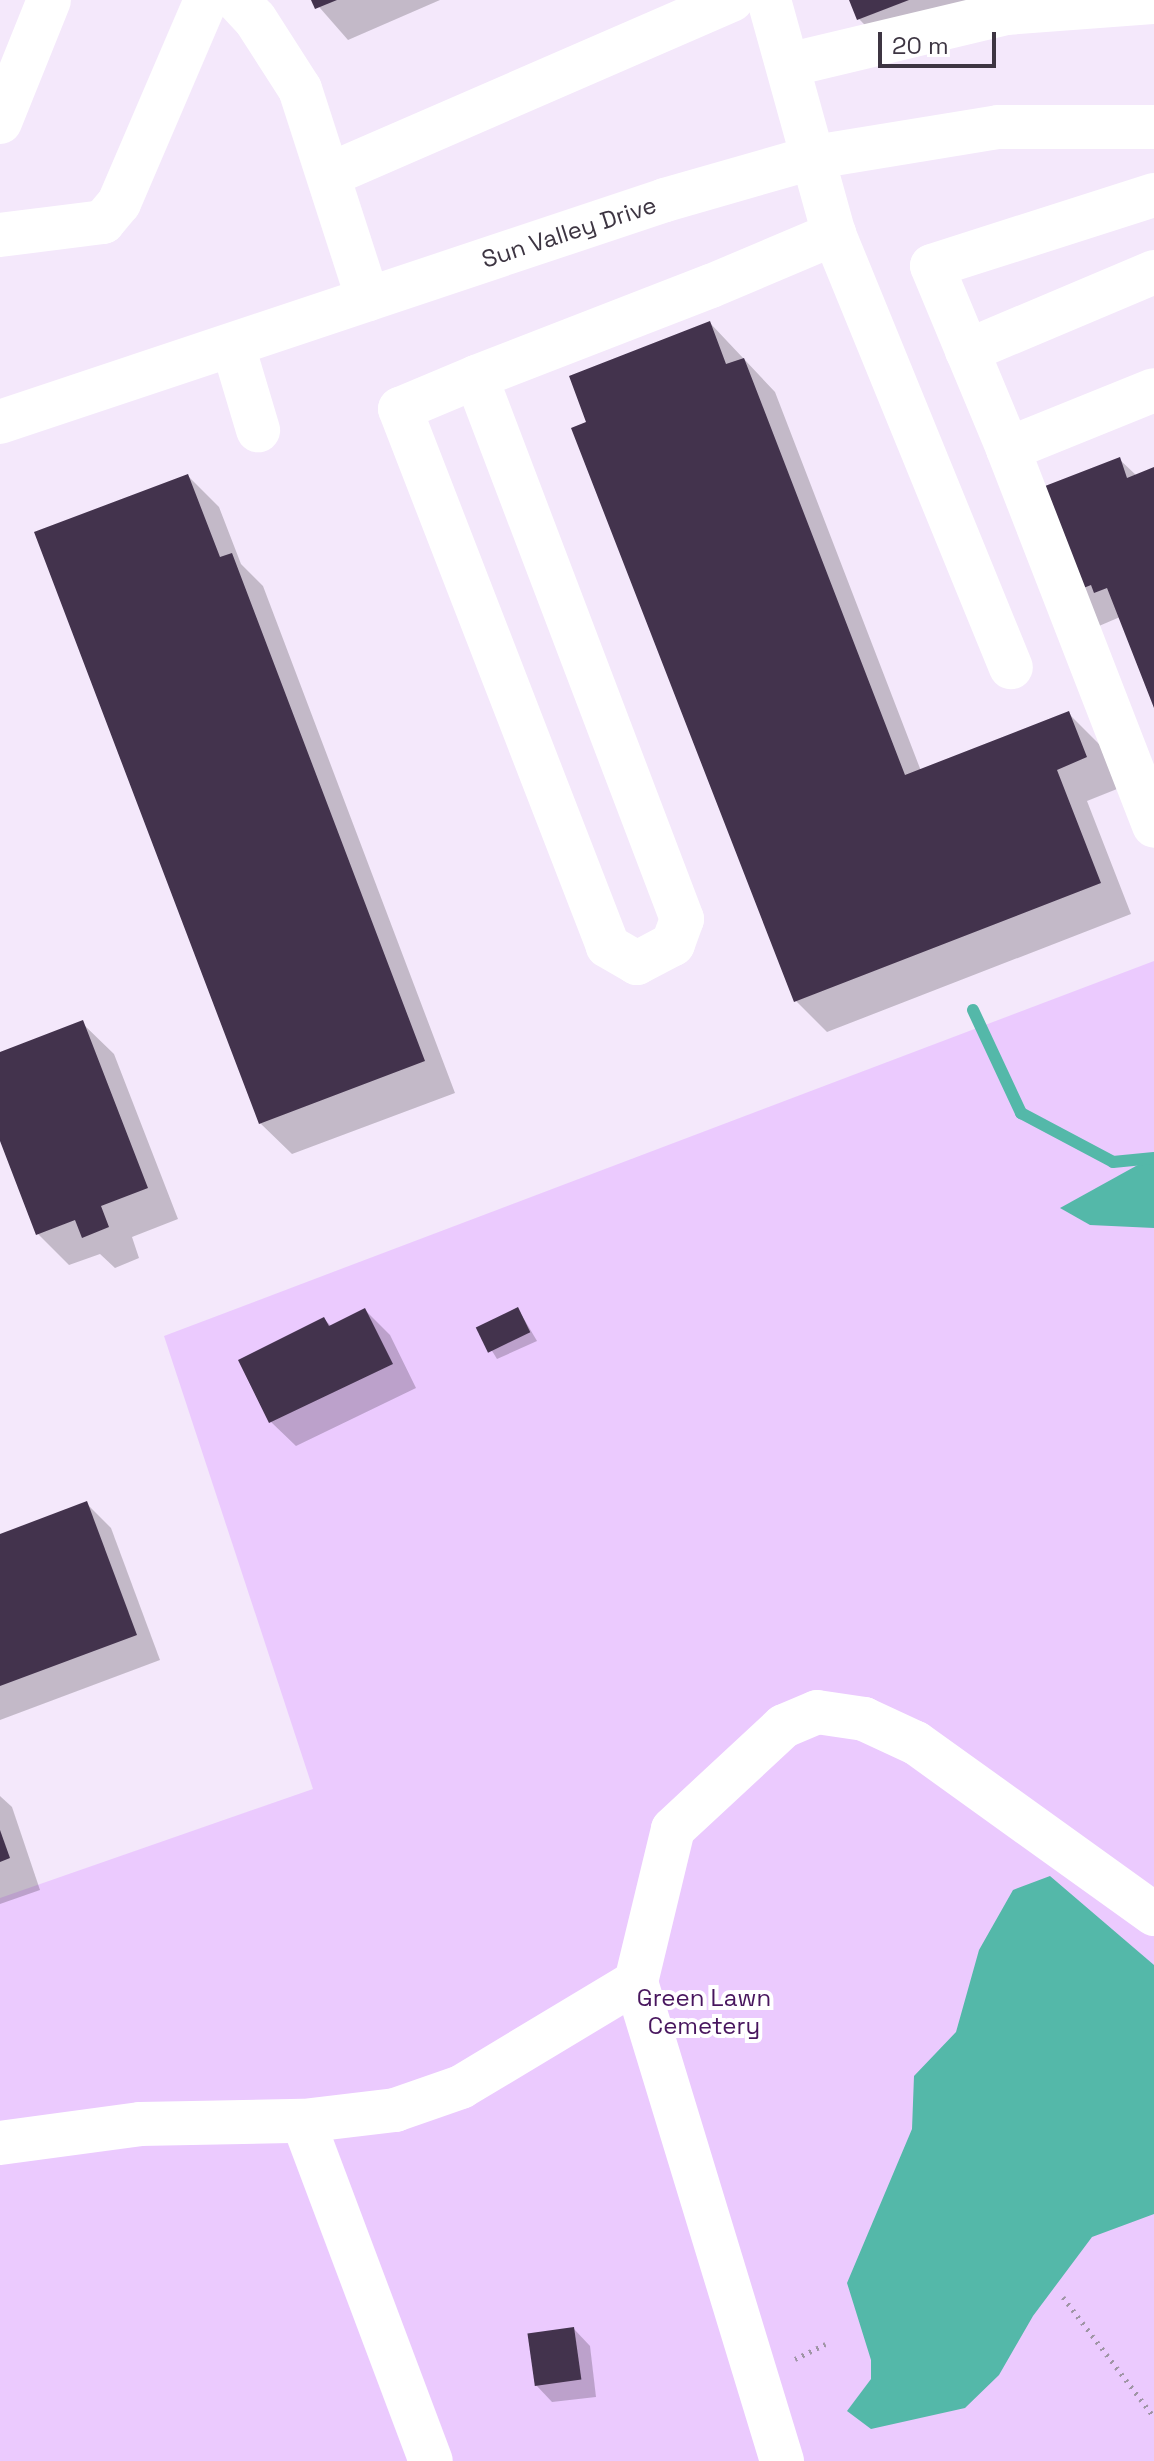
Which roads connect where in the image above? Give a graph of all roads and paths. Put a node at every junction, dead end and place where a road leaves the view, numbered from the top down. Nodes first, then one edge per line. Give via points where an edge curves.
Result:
1 (49, 0) edge
2 (206, 0) edge
3 (237, 0) edge
4 (732, 0) edge
5 (769, 0) edge
6 (1154, 2) edge
7 (788, 65) junction
8 (0, 122) edge
9 (1154, 127) edge
10 (815, 157) junction
11 (331, 174) junction
12 (1154, 195) edge
13 (834, 234) junction
14 (0, 235) edge
15 (1154, 272) edge
16 (368, 299) junction
17 (233, 346) junction
18 (967, 351) junction
19 (476, 377) junction
20 (1154, 390) edge
21 (0, 422) edge
22 (258, 430) dead end
23 (1008, 449) junction
24 (1011, 667) dead end
25 (1154, 826) edge
26 (1154, 1914) edge
27 (636, 1982) junction
28 (303, 2121) junction
29 (0, 2143) edge
30 (1063, 2297) dead end
31 (1154, 2417) edge
32 (431, 2461) edge
33 (782, 2461) edge

1 - 8 street
2 - 14 street via 119,203 103,222
3 - 11 street via 300,89
4 - 11 street
5 - 7 street
6 - 7 street via 1006,13
7 - 10 street
9 - 10 street, Sun Valley Drive via 998,127
10 - 13 street
10 - 16 street, Sun Valley Drive via 665,200
11 - 16 street
12 - 18 street via 932,266
13 - 19 street
13 - 24 street
15 - 18 street
16 - 17 street, Sun Valley Drive
17 - 21 street, Sun Valley Drive
17 - 22 street
18 - 23 street
19 - 19 street via 400,409 608,946 637,963 673,944 682,919
20 - 23 street
23 - 25 street
26 - 27 street via 916,1743 864,1719 817,1712 784,1726 673,1829
27 - 28 street via 461,2087 395,2110
27 - 33 street
28 - 29 street via 140,2124
28 - 32 street
30 - 31 path

